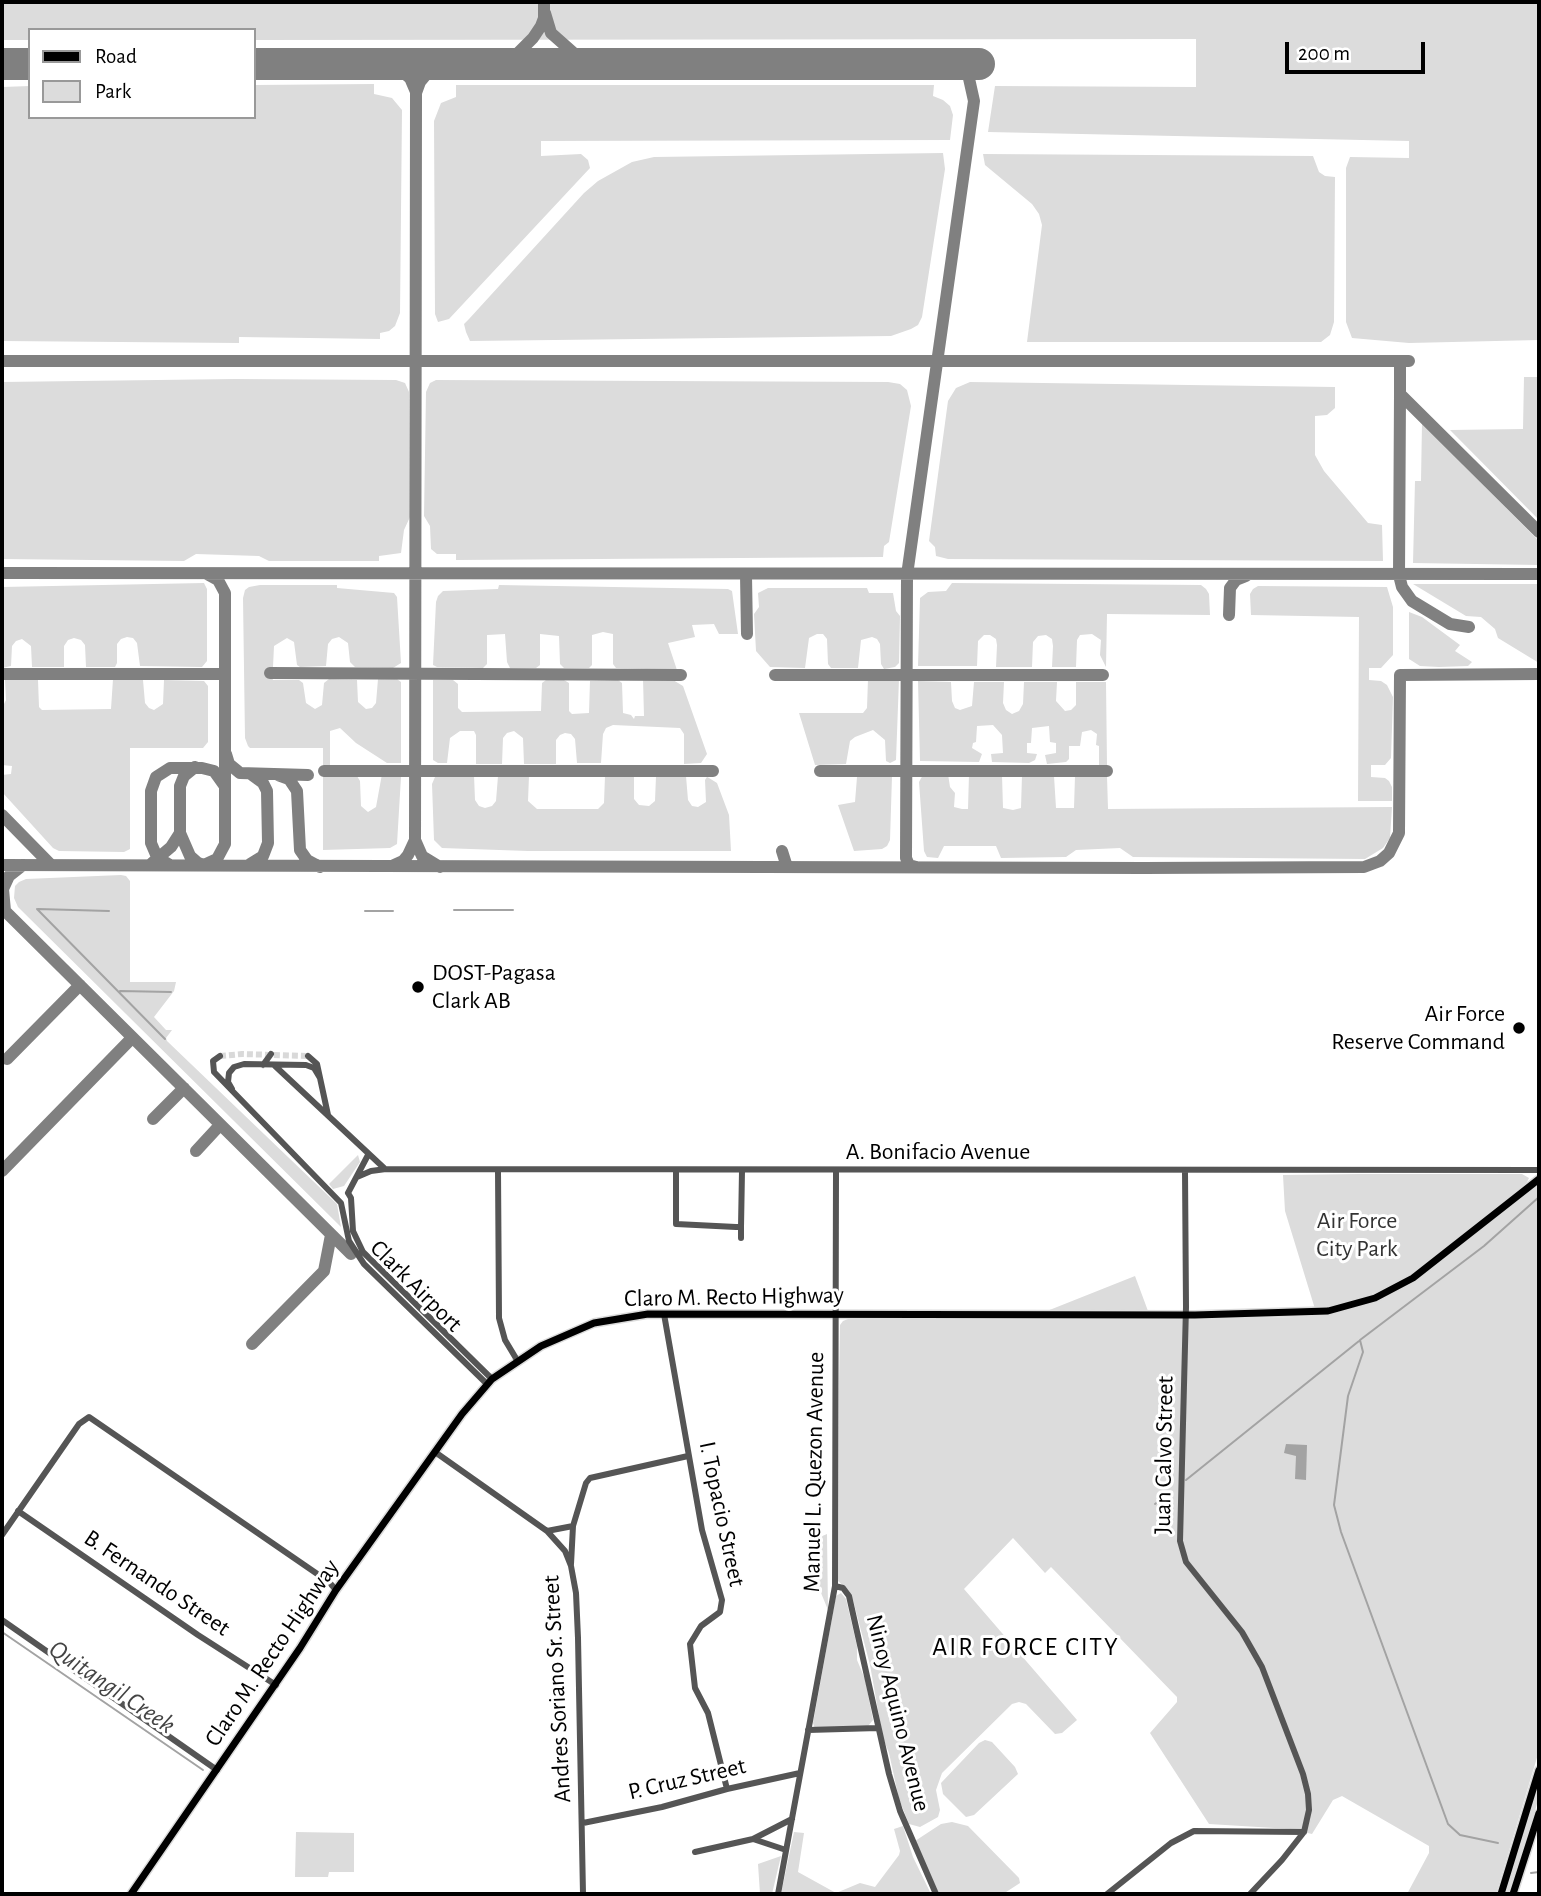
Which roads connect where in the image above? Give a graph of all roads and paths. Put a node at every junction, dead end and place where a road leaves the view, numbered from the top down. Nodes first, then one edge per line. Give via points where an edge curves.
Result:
1 (271, 1054) dead end
2 (220, 1056) dead end
3 (308, 1056) dead end
4 (263, 1065) junction
5 (274, 1065) junction
6 (320, 1077) junction
7 (235, 1094) junction
8 (328, 1116) junction
9 (368, 1155) junction
10 (386, 1169) junction
11 (498, 1170) junction
12 (676, 1171) junction
13 (742, 1171) junction
14 (836, 1171) junction
15 (1185, 1171) junction
16 (1539, 1171) edge
17 (356, 1177) junction
18 (1539, 1179) edge
19 (348, 1193) junction
20 (340, 1201) junction
21 (350, 1201) junction
22 (741, 1227) junction
23 (741, 1238) dead end
24 (411, 1305) junction
25 (835, 1314) junction
26 (1186, 1315) junction
27 (665, 1321) junction
28 (517, 1360) junction
29 (489, 1382) junction
30 (435, 1452) junction
31 (688, 1456) junction
32 (18, 1511) junction
33 (572, 1526) junction
34 (547, 1531) junction
35 (2, 1535) edge
36 (571, 1566) junction
37 (835, 1586) junction
38 (336, 1590) junction
39 (2, 1620) edge
40 (276, 1685) junction
41 (878, 1728) junction
42 (808, 1730) junction
43 (217, 1770) junction
44 (800, 1773) junction
45 (1539, 1775) edge
46 (727, 1789) junction
47 (1539, 1813) edge
48 (792, 1819) junction
49 (583, 1823) junction
50 (1304, 1832) junction
51 (753, 1839) junction
52 (786, 1850) junction
53 (695, 1852) dead end
54 (131, 1894) edge
55 (583, 1894) edge
56 (778, 1894) edge
57 (936, 1894) edge
58 (1107, 1894) edge
59 (1250, 1894) edge
60 (1501, 1894) edge
61 (1513, 1894) edge

1 - 4 street
2 - 7 street via 212,1068
3 - 6 street via 317,1064
4 - 5 street
4 - 7 street via 244,1064 231,1070 228,1082
5 - 6 street via 310,1066
5 - 8 street
6 - 8 street
7 - 20 street
8 - 9 street
9 - 10 street
9 - 17 street
10 - 11 street, A. Bonifacio Avenue
10 - 17 street, A. Bonifacio Avenue
11 - 12 street, A. Bonifacio Avenue
11 - 28 street via 499,1318
12 - 13 street, A. Bonifacio Avenue
12 - 22 street via 676,1224
13 - 14 street, A. Bonifacio Avenue
13 - 22 street
14 - 15 street, A. Bonifacio Avenue
14 - 25 street, Manuel L. Quezon Avenue
15 - 16 street, A. Bonifacio Avenue
15 - 26 street, Juan Calvo Street
17 - 19 street
18 - 26 main road, Claro M. Recto Highway via 1422,1272 1376,1298 1315,1313
19 - 20 street via 340,1194
19 - 21 street
20 - 21 street
20 - 24 street, Clark Airport via 352,1249
21 - 24 street, Clark Airport via 358,1244
22 - 23 street
24 - 29 street, Clark Airport
25 - 26 main road, Claro M. Recto Highway
25 - 27 main road, Claro M. Recto Highway
25 - 37 street, Manuel L. Quezon Avenue
26 - 50 street, Juan Calvo Street via 1180,1541 1186,1562 1242,1632 1269,1682 1304,1774 1309,1810
27 - 28 main road, Claro M. Recto Highway via 635,1315 594,1323
27 - 31 street, I. Topacio Street
28 - 29 main road, Claro M. Recto Highway
29 - 30 main road, Claro M. Recto Highway
30 - 34 street, Andres Soriano Sr. Street
30 - 38 main road, Claro M. Recto Highway
31 - 33 street via 590,1478
31 - 46 street, I. Topacio Street via 706,1548 722,1600 720,1612 701,1626 690,1644 695,1688 708,1713
32 - 35 street
32 - 38 street via 79,1424 89,1417
32 - 40 street, B. Fernando Street
33 - 34 street
33 - 36 street
34 - 36 street, Andres Soriano Sr. Street via 565,1551
36 - 49 street, Andres Soriano Sr. Street via 576,1592
37 - 41 street, Ninoy Aquino Avenue via 849,1596
37 - 42 street, Manuel L. Quezon Avenue
38 - 40 main road, Claro M. Recto Highway
39 - 43 street
40 - 43 main road, Claro M. Recto Highway
41 - 42 street
41 - 57 street, Ninoy Aquino Avenue via 900,1811
42 - 44 street, Manuel L. Quezon Avenue
43 - 54 main road, Claro M. Recto Highway
44 - 46 street, P. Cruz Street
44 - 48 street, Manuel L. Quezon Avenue
45 - 60 main road
46 - 49 street, P. Cruz Street
47 - 61 main road
48 - 51 street
48 - 52 street, Manuel L. Quezon Avenue
49 - 55 street, Andres Soriano Sr. Street
50 - 58 street via 1194,1831 1171,1843
50 - 59 street
51 - 52 street
51 - 53 street
52 - 56 street, Manuel L. Quezon Avenue

